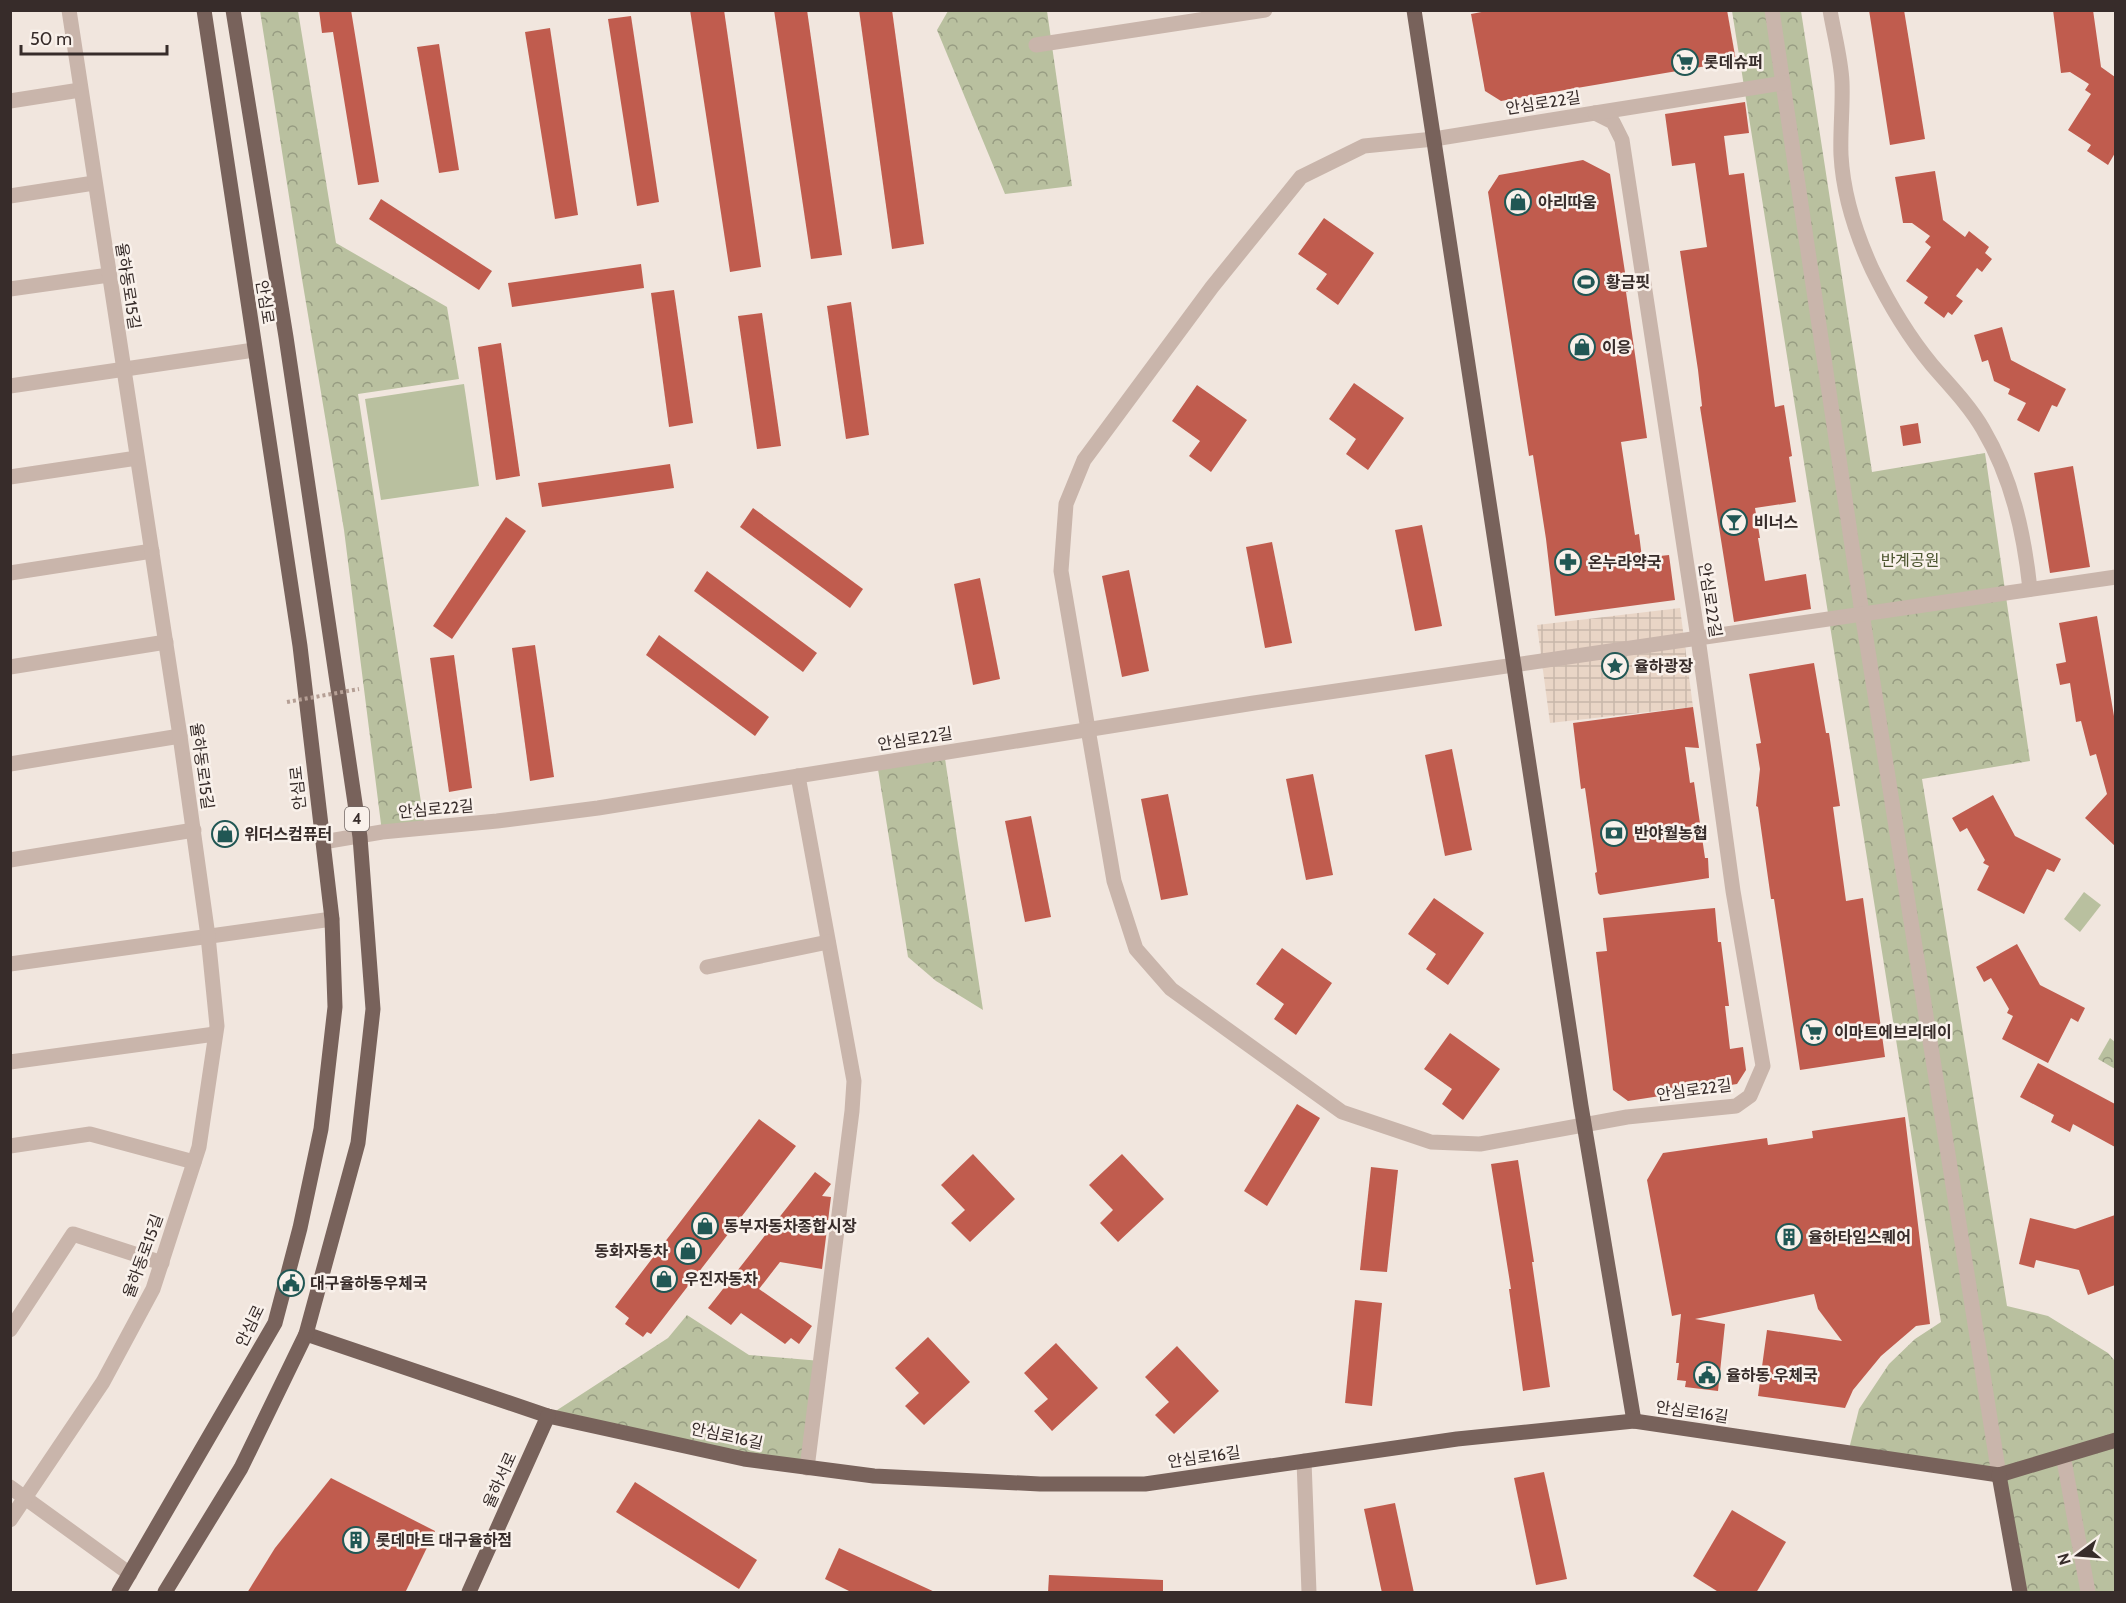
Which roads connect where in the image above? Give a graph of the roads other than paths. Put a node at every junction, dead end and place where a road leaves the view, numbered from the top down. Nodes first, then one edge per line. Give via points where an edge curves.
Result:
1 (69, 10) edge
2 (204, 10) edge
3 (233, 10) edge
4 (1265, 10) edge
5 (1414, 10) edge
6 (1772, 10) edge
7 (1830, 10) edge
8 (1036, 45) dead end
9 (1783, 83) junction
10 (80, 90) junction
11 (10, 101) edge
12 (1594, 113) junction
13 (1434, 139) junction
14 (94, 183) junction
15 (10, 196) edge
16 (109, 275) junction
17 (10, 289) edge
18 (254, 350) junction
19 (123, 369) junction
20 (10, 386) edge
21 (137, 458) junction
22 (10, 477) edge
23 (152, 551) junction
24 (10, 573) edge
25 (2115, 577) edge
26 (2030, 589) junction
27 (1862, 614) junction
28 (1698, 638) junction
29 (166, 642) junction
30 (1513, 665) junction
31 (10, 667) edge
32 (1088, 729) junction
33 (180, 736) junction
34 (10, 764) edge
35 (798, 776) junction
36 (194, 830) junction
37 (360, 837) junction
38 (323, 842) junction
39 (10, 860) edge
40 (332, 919) junction
41 (208, 936) junction
42 (828, 942) junction
43 (10, 964) edge
44 (707, 967) dead end
45 (215, 1034) junction
46 (10, 1062) edge
47 (1584, 1124) junction
48 (10, 1146) edge
49 (194, 1162) junction
50 (162, 1263) junction
51 (10, 1330) edge
52 (306, 1335) junction
53 (548, 1416) junction
54 (1634, 1421) junction
55 (2115, 1440) edge
56 (2063, 1455) junction
57 (1304, 1461) junction
58 (807, 1467) junction
59 (1999, 1475) junction
60 (10, 1487) edge
61 (26, 1497) junction
62 (10, 1520) edge
63 (130, 1574) junction
64 (119, 1593) edge
65 (165, 1593) edge
66 (469, 1593) edge
67 (1309, 1593) edge
68 (2020, 1593) edge
69 (2088, 1593) edge

1 - 10 street, 율하동로15길
2 - 18 main road, 안심로 / 4
3 - 37 main road, 안심로 / 4
4 - 8 street
5 - 13 main road
6 - 9 street
7 - 26 street via 1842,82 1841,158 1858,235 1899,319 1977,420 2000,462 2022,532
9 - 12 street
9 - 27 street
10 - 11 street
10 - 14 street, 율하동로15길
12 - 13 street, 안심로22길
12 - 28 street, 안심로22길 via 1613,122 1622,140
13 - 30 main road
13 - 32 street, 안심로22길 via 1364,146 1301,177 1212,286 1084,459 1066,504 1061,571
14 - 15 street
14 - 16 street, 율하동로15길
16 - 17 street
16 - 19 street, 율하동로15길
18 - 19 street
18 - 38 main road, 안심로 / 4 via 300,646
19 - 20 street
19 - 21 street, 율하동로15길
21 - 22 street
21 - 23 street, 율하동로15길
23 - 24 street
23 - 29 street, 율하동로15길
25 - 26 street, 안심로22길
26 - 27 street, 안심로22길
27 - 28 street, 안심로22길
27 - 59 street
28 - 30 street, 안심로22길
28 - 47 street, 안심로22길 via 1733,891 1763,1066 1750,1096 1736,1106
29 - 31 street
29 - 33 street, 율하동로15길
30 - 32 street, 안심로22길
30 - 47 main road
32 - 35 street, 안심로22길
32 - 47 street, 안심로22길 via 1114,880 1136,949 1171,989 1342,1112 1431,1142 1480,1144
33 - 34 street
33 - 36 street, 율하동로15길
35 - 37 street, 안심로22길 via 598,807
35 - 42 street
36 - 39 street
36 - 41 street, 율하동로15길
37 - 38 street, 안심로22길
37 - 52 main road, 안심로 / 4 via 374,1009 358,1143
38 - 40 main road, 안심로 / 4
40 - 41 street
40 - 63 main road, 안심로 / 4 via 335,1007 321,1129 275,1323
41 - 43 street
41 - 45 street, 율하동로15길
42 - 44 street
42 - 58 street via 854,1081
45 - 46 street
45 - 49 street, 율하동로15길
47 - 54 main road
48 - 49 street via 90,1134
49 - 50 street, 율하동로15길
50 - 51 street via 73,1234
50 - 61 street, 율하동로15길 via 153,1289 104,1382
52 - 53 main road, 안심로16길
52 - 65 main road, 안심로 / 4 via 240,1468
53 - 58 main road, 안심로16길 via 744,1459
53 - 66 main road, 율하서로
54 - 57 main road, 안심로16길 via 1458,1439
54 - 59 main road, 안심로16길
55 - 56 main road, 안심로16길
56 - 59 main road, 안심로16길
56 - 69 street
57 - 58 main road, 안심로16길 via 1145,1484 1028,1484 874,1476
57 - 67 street
59 - 68 main road
60 - 61 street
61 - 62 street, 율하동로15길
61 - 63 street
63 - 64 main road, 안심로 / 4

